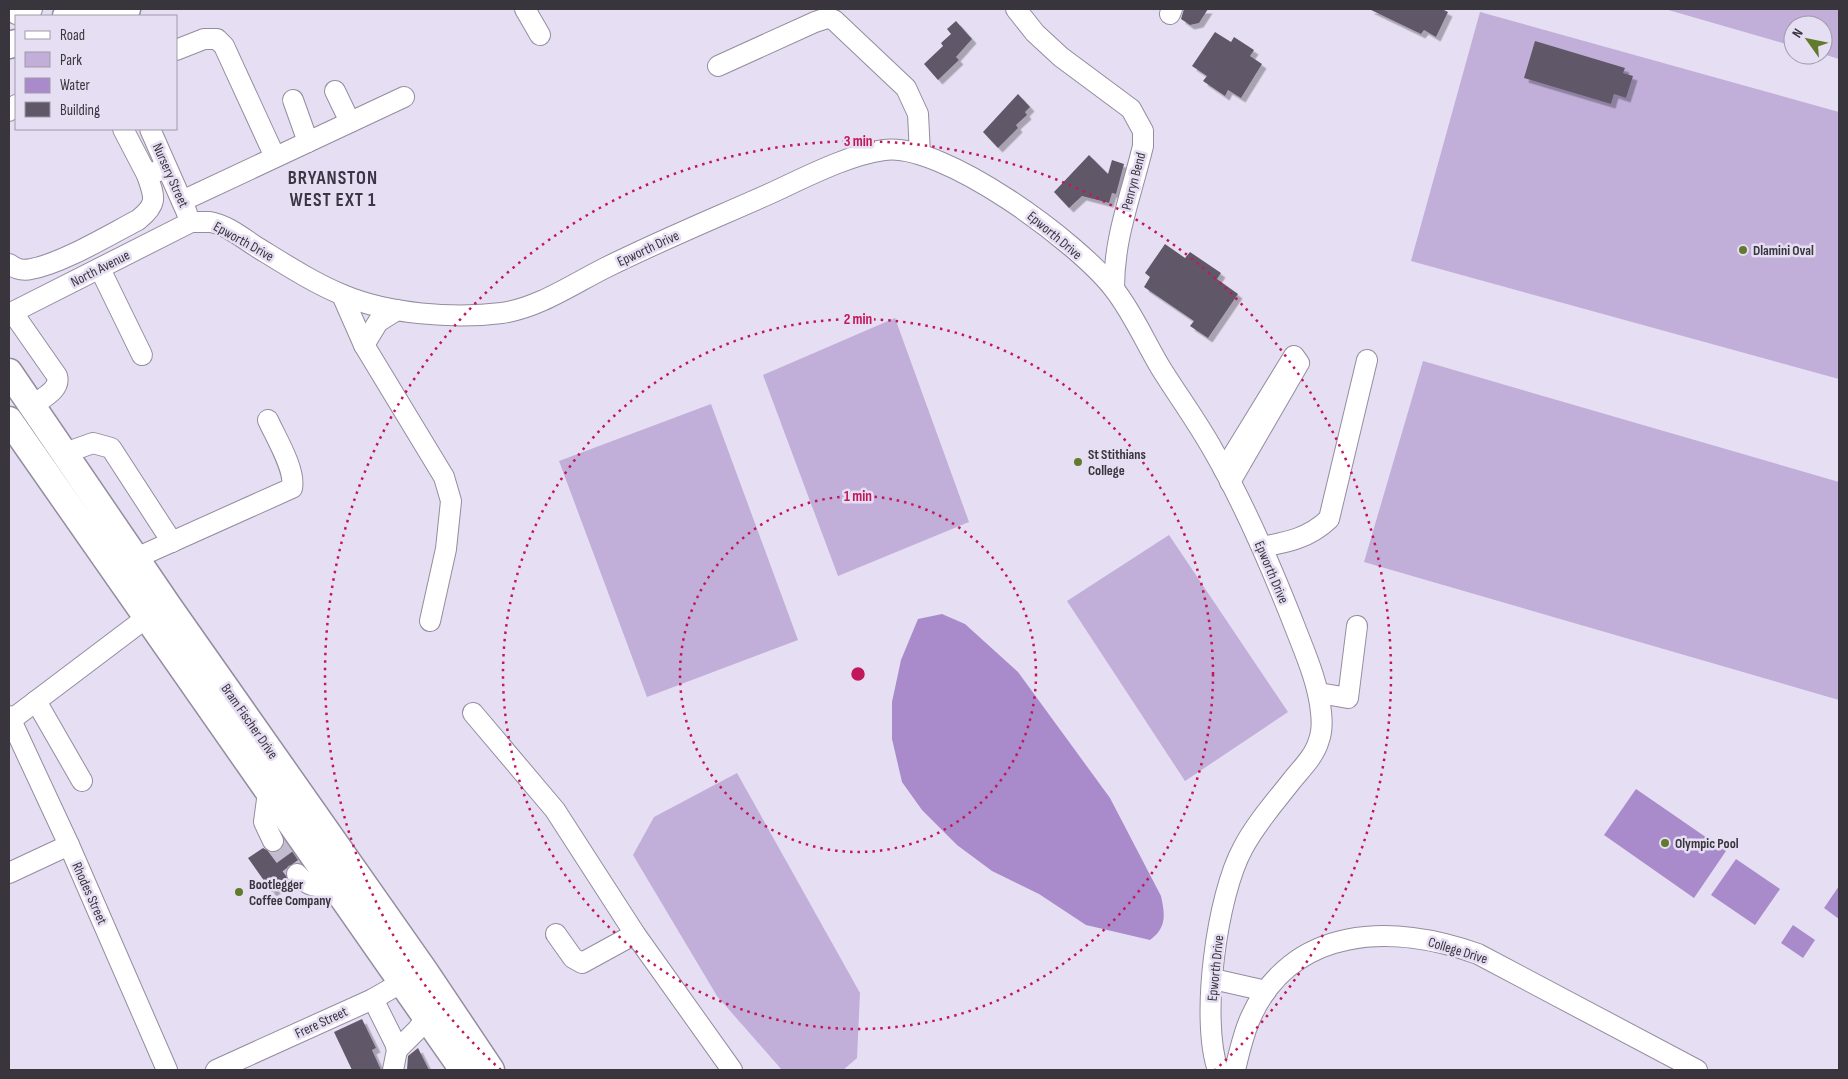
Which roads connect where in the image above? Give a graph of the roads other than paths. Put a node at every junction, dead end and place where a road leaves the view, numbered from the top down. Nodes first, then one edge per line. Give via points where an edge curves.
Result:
1 (92, 9) edge
2 (128, 9) edge
3 (525, 9) edge
4 (1016, 9) edge
5 (70, 15) edge
6 (108, 15) edge
7 (540, 36) dead end
8 (178, 49) edge
9 (718, 66) dead end
10 (335, 91) dead end
11 (404, 97) dead end
12 (293, 100) dead end
13 (350, 122) junction
14 (124, 130) edge
15 (150, 130) edge
16 (308, 142) junction
17 (920, 154) junction
18 (275, 158) junction
19 (166, 168) junction
20 (146, 175) junction
21 (182, 201) junction
22 (191, 222) junction
23 (9, 264) edge
24 (100, 269) junction
25 (1114, 288) junction
26 (342, 294) junction
27 (397, 310) junction
28 (11, 313) edge
29 (364, 345) junction
30 (142, 354) dead end
31 (1296, 360) dead end
32 (1367, 360) dead end
33 (9, 372) edge
34 (32, 406) junction
35 (9, 420) edge
36 (268, 420) dead end
37 (65, 453) junction
38 (1227, 476) junction
39 (172, 542) junction
40 (1262, 547) junction
41 (136, 558) junction
42 (146, 618) junction
43 (430, 621) dead end
44 (1357, 626) dead end
45 (1319, 694) junction
46 (36, 701) junction
47 (473, 713) dead end
48 (10, 718) edge
49 (82, 781) dead end
50 (268, 792) junction
51 (273, 841) tunnel mouth
52 (69, 845) junction
53 (9, 872) edge
54 (297, 874) tunnel mouth
55 (335, 887) junction
56 (556, 934) dead end
57 (635, 934) junction
58 (413, 976) junction
59 (1213, 979) junction
60 (1266, 991) junction
61 (372, 999) junction
62 (426, 1018) junction
63 (397, 1050) junction
64 (167, 1070) edge
65 (216, 1070) edge
66 (393, 1070) edge
67 (463, 1070) edge
68 (491, 1070) edge
69 (732, 1070) edge
70 (1218, 1070) edge
71 (1235, 1070) edge
72 (1697, 1070) edge

1 - 5 main road
2 - 6 main road
3 - 7 street
4 - 25 street, Penryn Bend via 1035,33 1061,56 1131,109 1143,131 1143,146 1117,237
8 - 18 street via 204,39 217,39 224,46
9 - 17 street via 815,22 827,18 834,20 906,88 918,114
10 - 13 street
11 - 13 street
12 - 16 street
13 - 16 street
14 - 20 street
15 - 19 street, Nursery Street
16 - 18 street
17 - 25 street, Epworth Drive via 956,170 1030,213 1069,244
17 - 27 street, Epworth Drive via 888,149 829,168 636,253 528,306 480,314
18 - 21 street
19 - 20 street
19 - 21 street, Nursery Street
20 - 23 street via 155,197 151,210 138,220 47,265 16,270
21 - 22 street, Nursery Street
22 - 24 street, North Avenue
22 - 26 street, Epworth Drive via 217,224
24 - 28 street, North Avenue
24 - 30 street
25 - 38 street, Epworth Drive
26 - 27 street, Epworth Drive
26 - 29 street
27 - 29 street via 378,322
28 - 34 street via 59,382
29 - 43 street via 444,477 451,502 446,549
31 - 38 street
32 - 40 street via 1329,519 1316,531 1297,540
33 - 34 main road, Bram Fischer Drive
34 - 37 main road, Bram Fischer Drive
35 - 42 main road, Bram Fischer Drive
36 - 39 street via 290,469 294,481 292,488
37 - 39 street via 92,443 111,448
37 - 41 main road, Bram Fischer Drive
38 - 40 street, Epworth Drive
39 - 41 street
40 - 45 street, Epworth Drive
41 - 58 main road, Bram Fischer Drive
42 - 46 street
42 - 50 main road, Bram Fischer Drive
44 - 45 street via 1348,698
45 - 59 street, Epworth Drive via 1320,738 1310,758 1250,836 1235,865 1223,908
46 - 48 street
46 - 49 street
47 - 57 street via 555,810
48 - 52 street, Rhodes Street
50 - 51 street via 264,822
50 - 55 main road, Bram Fischer Drive
52 - 53 street
52 - 64 street, Rhodes Street
54 - 55 street via 313,887
55 - 58 main road, Bram Fischer Drive
56 - 57 street via 573,958 582,963
57 - 69 street
58 - 61 street, Frere Street
58 - 62 main road, Bram Fischer Drive
58 - 68 main road, Bram Fischer Drive
59 - 60 street
59 - 70 street, Epworth Drive via 1211,1016
60 - 71 street, College Drive via 1247,1025
60 - 72 street, College Drive via 1304,956 1341,940 1376,935 1434,941 1493,961
61 - 63 street
61 - 65 street, Frere Street
62 - 63 street
62 - 67 main road, Bram Fischer Drive
63 - 66 street

